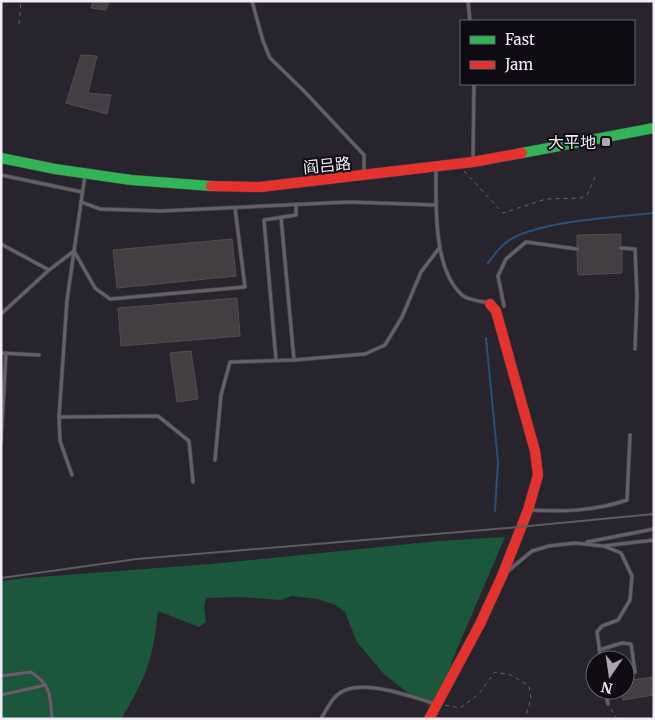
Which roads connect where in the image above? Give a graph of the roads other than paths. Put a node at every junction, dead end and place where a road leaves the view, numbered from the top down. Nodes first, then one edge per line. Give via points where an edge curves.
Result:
1 (252, 1) edge
2 (468, 1) edge
3 (470, 20) edge
4 (474, 85) edge
5 (654, 128) edge
6 (1, 158) edge
7 (473, 162) junction
8 (436, 166) junction
9 (85, 174) junction
10 (1, 175) edge
11 (364, 176) junction
12 (82, 192) junction
13 (81, 202) junction
14 (296, 204) junction
15 (436, 205) junction
16 (235, 208) junction
17 (281, 218) junction
18 (1, 244) edge
19 (440, 247) junction
20 (621, 248) dead end
21 (577, 249) dead end
22 (74, 251) junction
23 (49, 270) junction
24 (490, 304) joint
25 (504, 306) dead end
26 (1, 314) edge
27 (635, 349) dead end
28 (4, 353) edge
29 (39, 354) dead end
30 (276, 360) junction
31 (294, 360) junction
32 (59, 417) junction
33 (630, 435) dead end
34 (1, 442) edge
35 (215, 460) dead end
36 (72, 475) dead end
37 (193, 482) dead end
38 (528, 510) junction
39 (654, 529) edge
40 (654, 540) edge
41 (584, 543) junction
42 (603, 546) junction
43 (502, 576) junction
44 (599, 650) joint
45 (632, 650) edge
46 (1, 676) edge
47 (46, 684) junction
48 (1, 695) edge
49 (607, 700) edge
50 (436, 704) junction
51 (608, 704) road end
52 (52, 719) edge
53 (321, 719) edge
54 (429, 719) edge

1 - 11 lane via 270,58 364,155
2 - 3 lane
4 - 7 lane
5 - 7 street, 阎吕路
6 - 9 street, 阎吕路
7 - 8 street, 阎吕路
8 - 11 street, 阎吕路
8 - 15 lane
9 - 11 street, 阎吕路 via 217,186 260,186
9 - 12 lane
10 - 12 lane
12 - 13 lane
13 - 16 lane via 100,209
13 - 22 lane
14 - 15 lane
14 - 16 lane
14 - 17 lane via 296,215
15 - 19 lane
16 - 22 lane via 245,287 110,299 95,288
17 - 30 lane via 264,220
17 - 31 lane
18 - 23 lane
19 - 24 lane via 442,261 463,296
19 - 31 lane via 421,272 402,317 385,345 365,354
20 - 27 lane via 635,249 638,296
21 - 25 lane via 526,242 506,260 498,276
22 - 23 lane
22 - 32 lane via 67,300
23 - 26 lane
24 - 38 street via 496,311 535,451 538,475
28 - 29 lane
28 - 34 lane
30 - 31 lane
30 - 35 lane via 230,362 221,396
32 - 36 lane via 60,441
32 - 37 lane via 158,416 189,441
33 - 38 lane via 628,500 579,511
38 - 43 street
39 - 41 lane
40 - 42 lane
41 - 42 lane
41 - 43 lane via 532,551
42 - 44 lane via 621,553 632,576 630,600 618,620 602,626 597,632
43 - 50 street
44 - 45 lane via 622,643 631,644
46 - 47 lane via 32,672
47 - 48 lane
47 - 52 lane
49 - 51 lane
50 - 53 lane via 389,691 348,688 336,696
50 - 54 street

